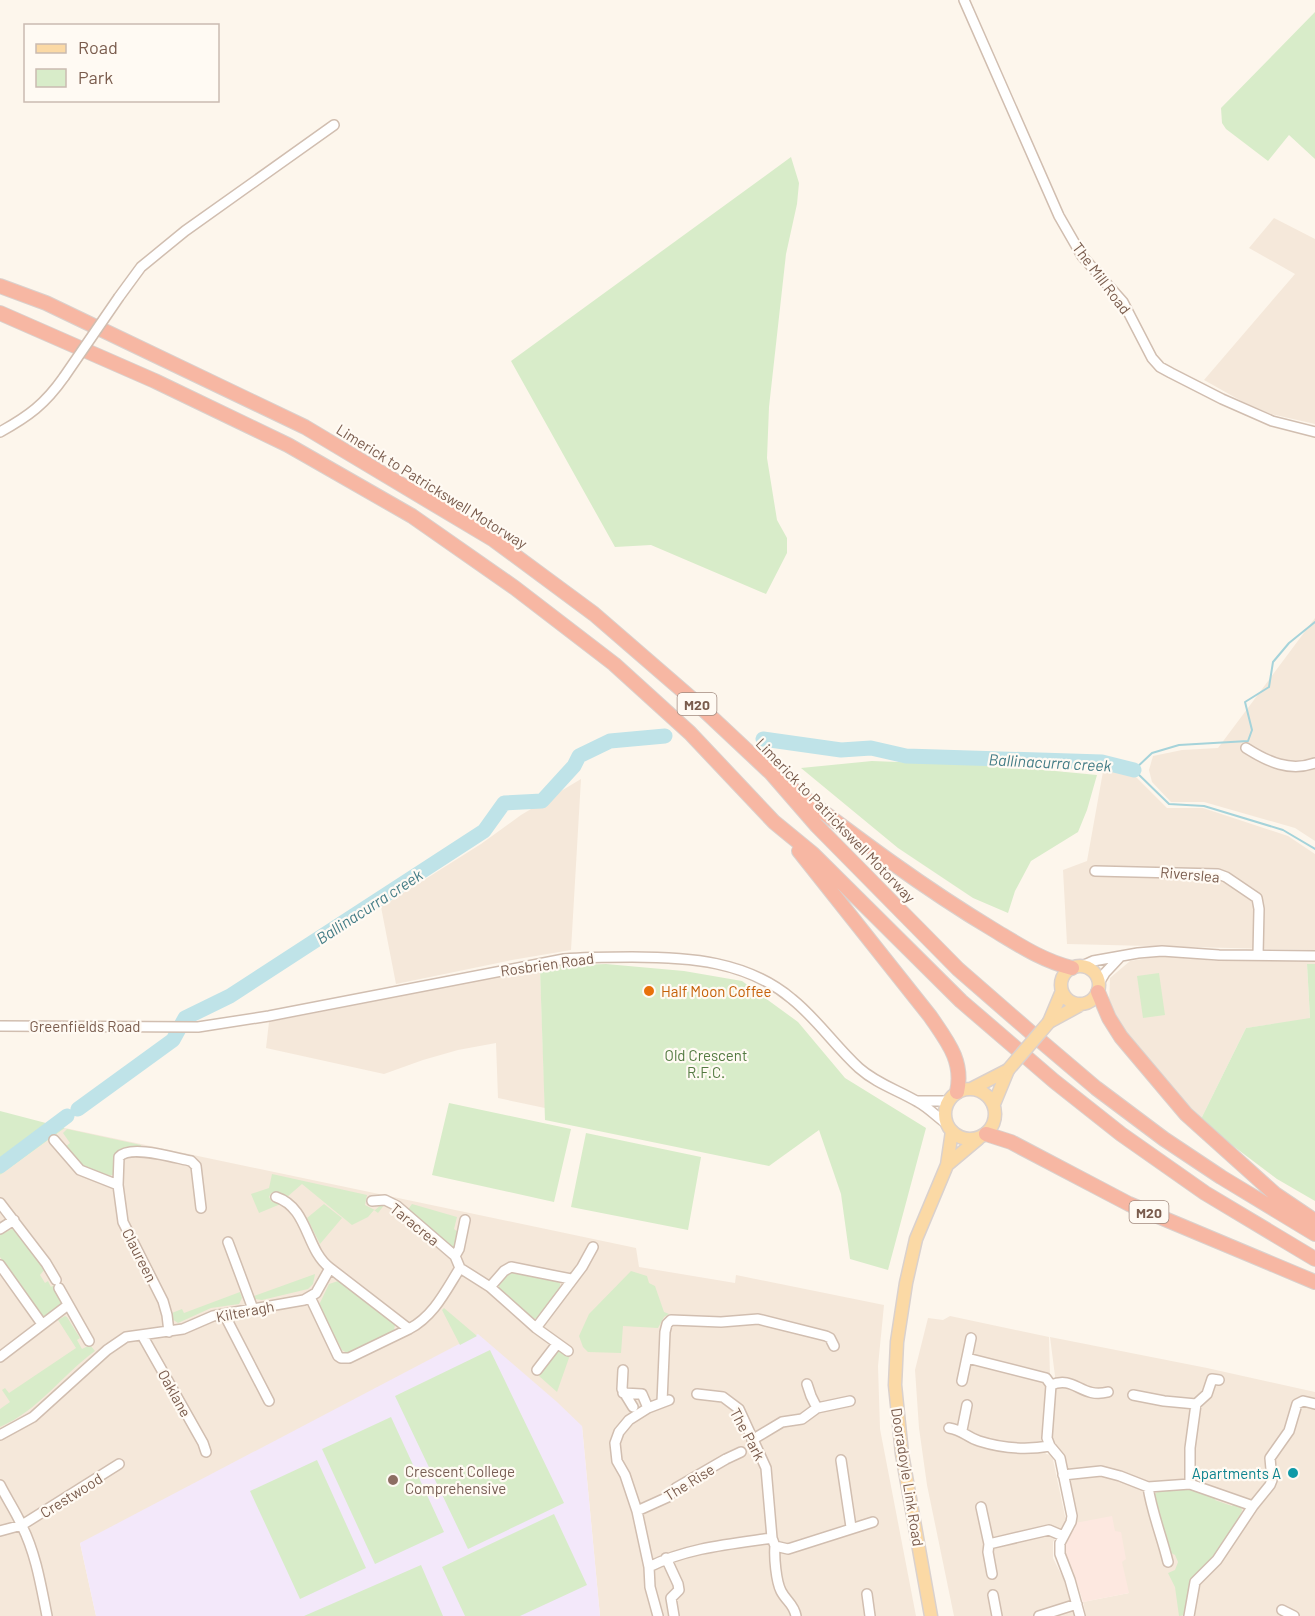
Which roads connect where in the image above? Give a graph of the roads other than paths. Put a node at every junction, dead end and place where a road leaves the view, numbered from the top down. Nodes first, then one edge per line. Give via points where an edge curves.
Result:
1 (964, 0) edge
2 (334, 125) dead end
3 (0, 286) edge
4 (0, 313) edge
5 (0, 432) edge
6 (1315, 432) edge
7 (1246, 748) dead end
8 (1315, 763) edge
9 (771, 773) junction
10 (774, 822) junction
11 (1095, 871) dead end
12 (1258, 955) junction
13 (1315, 956) edge
14 (1120, 957) junction
15 (1077, 967) junction
16 (1098, 987) junction
17 (1062, 991) junction
18 (1082, 1004) junction
19 (1049, 1022) junction
20 (0, 1026) edge
21 (170, 1027) joint
22 (1008, 1070) junction
23 (959, 1094) junction
24 (918, 1101) junction
25 (994, 1104) junction
26 (949, 1128) junction
27 (983, 1136) junction
28 (54, 1140) dead end
29 (947, 1165) junction
30 (118, 1185) junction
31 (276, 1197) dead end
32 (372, 1201) dead end
33 (0, 1203) edge
34 (201, 1208) dead end
35 (14, 1220) junction
36 (465, 1220) dead end
37 (1315, 1221) edge
38 (0, 1229) edge
39 (1315, 1234) edge
40 (228, 1242) dead end
41 (593, 1247) dead end
42 (454, 1256) junction
43 (1315, 1259) edge
44 (0, 1265) edge
45 (330, 1268) junction
46 (460, 1268) junction
47 (571, 1279) junction
48 (1315, 1282) edge
49 (490, 1287) junction
50 (310, 1297) junction
51 (68, 1305) junction
52 (253, 1309) junction
53 (224, 1314) junction
54 (42, 1324) junction
55 (536, 1328) junction
56 (409, 1329) junction
57 (169, 1332) junction
58 (142, 1335) junction
59 (971, 1338) dead end
60 (89, 1341) dead end
61 (557, 1344) junction
62 (834, 1346) dead end
63 (568, 1351) dead end
64 (0, 1357) edge
65 (967, 1358) junction
66 (537, 1370) dead end
67 (623, 1370) dead end
68 (1219, 1380) dead end
69 (962, 1381) dead end
70 (807, 1384) dead end
71 (1051, 1385) junction
72 (1108, 1392) dead end
73 (623, 1393) junction
74 (697, 1394) dead end
75 (1133, 1395) dead end
76 (269, 1401) dead end
77 (850, 1401) dead end
78 (1196, 1404) junction
79 (1315, 1404) edge
80 (967, 1406) dead end
81 (633, 1407) dead end
82 (648, 1408) junction
83 (817, 1408) junction
84 (949, 1428) dead end
85 (962, 1430) junction
86 (0, 1435) edge
87 (752, 1440) junction
88 (1050, 1446) junction
89 (206, 1452) dead end
90 (741, 1452) dead end
91 (841, 1460) dead end
92 (119, 1464) dead end
93 (1063, 1475) junction
94 (1191, 1484) junction
95 (0, 1485) edge
96 (1148, 1487) junction
97 (1253, 1506) junction
98 (981, 1507) dead end
99 (637, 1511) junction
100 (873, 1522) dead end
101 (22, 1525) junction
102 (851, 1527) junction
103 (0, 1531) edge
104 (1063, 1536) junction
105 (773, 1542) junction
106 (989, 1544) junction
107 (666, 1558) junction
108 (1168, 1562) dead end
109 (649, 1567) junction
110 (992, 1574) dead end
111 (867, 1594) dead end
112 (993, 1594) dead end
113 (1077, 1604) junction
114 (1282, 1610) dead end
115 (44, 1615) edge
116 (658, 1616) edge
117 (674, 1616) edge
118 (796, 1616) edge
119 (870, 1616) edge
120 (931, 1616) edge
121 (997, 1616) edge
122 (1039, 1616) edge
123 (1080, 1616) edge
124 (1189, 1616) edge
125 (1294, 1616) edge

1 - 6 street, The Mill Road via 1059,216 1082,256 1123,302 1152,358 1171,374 1222,399 1272,421
2 - 5 street, bridge via 141,267 41,406
3 - 9 highway, Limerick to Patrickswell Motorway / M20 via 46,303 305,427 494,540 594,614
4 - 10 highway, M20 via 288,445 421,522 614,664 690,733
7 - 8 street via 1281,765
9 - 15 highway, M20 via 889,862 970,916 1042,959
9 - 39 highway, Limerick to Patrickswell Motorway / M20 via 900,912 1016,1021 1164,1139
10 - 23 highway, M20 via 950,1045 960,1071
10 - 43 highway, M20 via 813,854 961,1001 1054,1081 1205,1193
11 - 12 street, Riverslea via 1226,877 1257,898
12 - 13 street
12 - 14 street via 1162,951
14 - 15 street
14 - 16 street
15 - 16 main road via 1094,972
15 - 17 main road via 1064,975
16 - 18 main road via 1092,1000
16 - 37 highway via 1121,1037 1186,1114 1275,1194
17 - 18 main road via 1070,1001
17 - 19 main road
18 - 19 main road
19 - 22 main road, bridge
20 - 21 street, Greenfields Road
21 - 24 street, Rosbrien Road via 269,1016 564,959 702,960 738,969 771,984 811,1016 859,1068 884,1086
22 - 23 main road
22 - 25 main road
23 - 24 street, Rosbrien Road
23 - 25 main road via 984,1093
23 - 26 main road via 945,1116
24 - 26 street, Rosbrien Road
25 - 27 main road via 995,1120
26 - 27 main road via 964,1139
26 - 29 main road, Dooradoyle Link Road
27 - 29 main road, Dooradoyle Link Road
27 - 48 highway, M20 via 1011,1142 1129,1204
28 - 30 street via 81,1171
29 - 120 main road, Dooradoyle Link Road via 916,1239 897,1342 895,1385 902,1454
30 - 34 street via 119,1157 127,1151 191,1161 196,1166
30 - 57 street, Claureen via 123,1222 164,1304
31 - 45 street via 286,1200 296,1212 317,1253
32 - 42 street, Taracrea via 385,1200 397,1206
33 - 35 street
35 - 38 street
35 - 51 street via 46,1263
36 - 42 street, Taracrea
40 - 52 street
41 - 47 street
42 - 46 street, Taracrea
44 - 54 street
45 - 50 street via 321,1287
45 - 56 street
46 - 49 street
46 - 56 street via 435,1307
47 - 49 street via 511,1267
47 - 55 street
49 - 55 street
50 - 52 street, Kilteragh
50 - 56 street via 341,1359
51 - 54 street
51 - 60 street
52 - 53 street, Kilteragh
53 - 57 street, Kilteragh
53 - 76 street
54 - 64 street
55 - 61 street
57 - 58 street, Kilteragh
58 - 86 street, Kilteragh via 116,1343 33,1417
58 - 89 street, Oaklane
59 - 65 street
61 - 63 street
61 - 66 street
62 - 82 street via 826,1336 758,1319 671,1320 665,1332 666,1401
65 - 69 street
65 - 71 street via 1046,1378
67 - 73 street
68 - 78 street via 1212,1379 1207,1394
70 - 83 street
71 - 72 street via 1064,1382 1093,1394
71 - 88 street via 1047,1425
73 - 81 street
73 - 82 street via 642,1394
74 - 87 street, The Park via 729,1400 739,1409
75 - 78 street
77 - 83 street
78 - 94 street via 1190,1448
79 - 97 street via 1298,1404 1289,1431 1270,1458 1270,1485
80 - 85 street
82 - 99 street via 629,1420 615,1443 617,1461
83 - 87 street via 802,1419 782,1422
84 - 85 street
85 - 88 street via 979,1441 1018,1448
87 - 105 street, The Park via 766,1468
88 - 93 street via 1058,1454
90 - 99 street, The Rise via 676,1488 668,1497
91 - 102 street
92 - 101 street, Crestwood
93 - 96 street via 1101,1471
93 - 104 street via 1072,1516
94 - 96 street
94 - 97 street
95 - 101 street
96 - 108 street
97 - 124 street via 1217,1560 1195,1584
98 - 106 street
99 - 109 street
100 - 102 street
101 - 103 street
101 - 115 street via 35,1560
102 - 105 street via 788,1549
104 - 106 street via 1049,1530
104 - 113 street via 1060,1554
105 - 107 street
105 - 118 street, The Park via 781,1590 792,1603
106 - 110 street
107 - 109 street
107 - 117 street via 679,1590 671,1598
109 - 116 street
111 - 119 street
112 - 121 street
113 - 122 street
113 - 123 street
114 - 125 street

